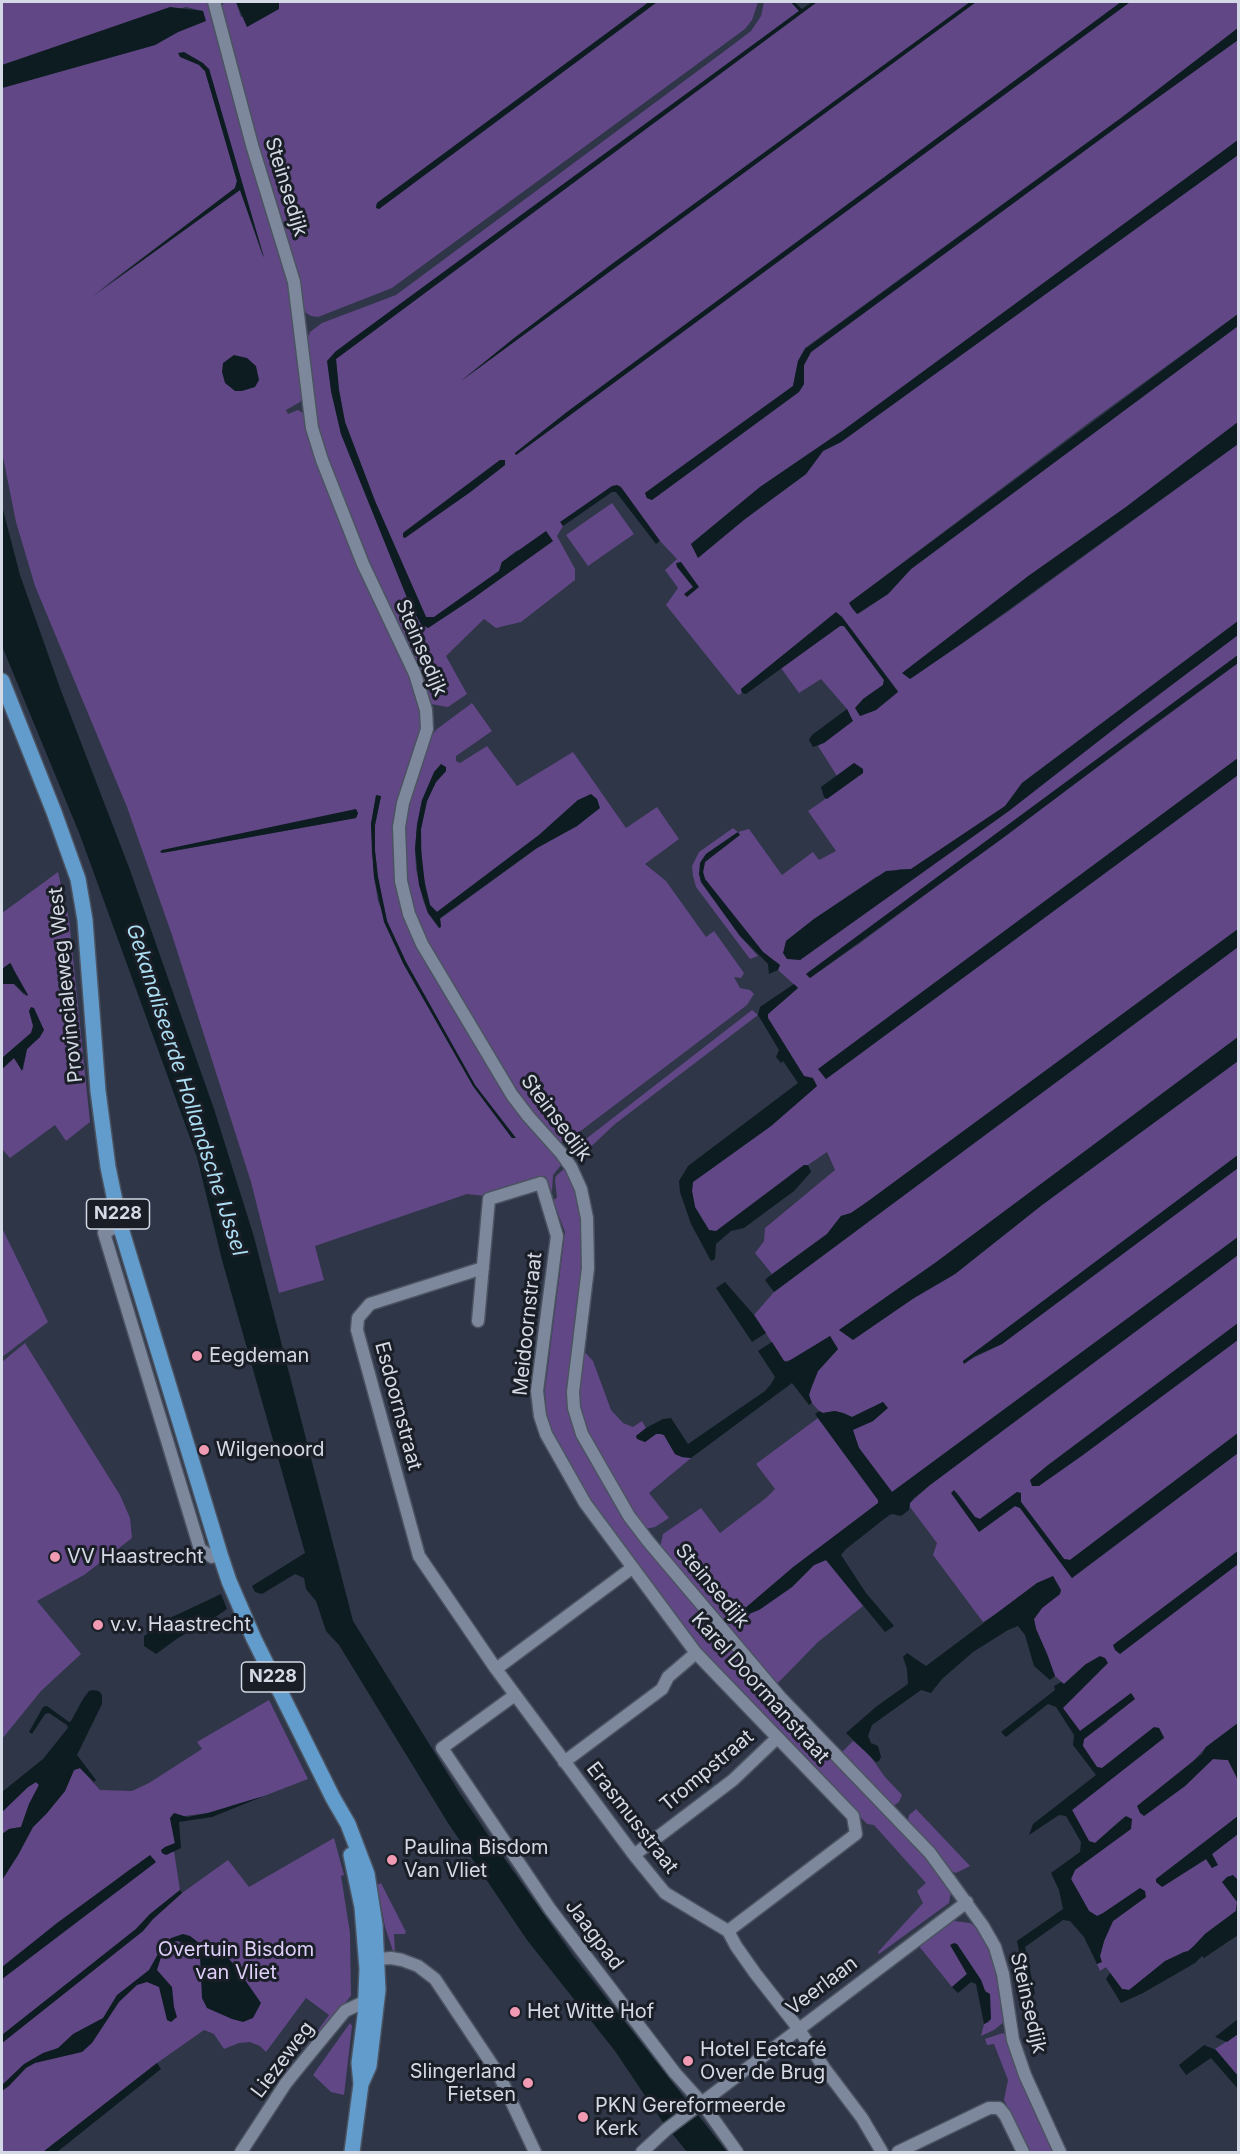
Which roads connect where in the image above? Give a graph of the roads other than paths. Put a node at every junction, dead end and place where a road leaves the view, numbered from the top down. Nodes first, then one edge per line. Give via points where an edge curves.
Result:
1 (215, 5) edge
2 (2, 681) edge
3 (483, 1268) junction
4 (478, 1321) dead end
5 (632, 1568) junction
6 (696, 1653) junction
7 (496, 1669) junction
8 (515, 1695) junction
9 (777, 1738) junction
10 (564, 1762) junction
11 (634, 1856) junction
12 (967, 1902) junction
13 (728, 1931) junction
14 (373, 1964) junction
15 (366, 2001) junction
16 (798, 2028) junction
17 (361, 2084) junction
18 (698, 2106) junction
19 (531, 2151) edge
20 (241, 2152) edge
21 (352, 2152) edge
22 (642, 2152) edge
23 (737, 2152) edge
24 (882, 2152) edge
25 (898, 2152) edge
26 (1023, 2152) edge
27 (1060, 2152) edge

1 - 12 street, Steinsedijk via 294,282 312,428 363,564 415,674 426,710 427,729 399,827 401,881 409,914 512,1095 571,1167 581,1190 587,1218 588,1262 573,1392 582,1434 629,1516 648,1540 780,1696 930,1853
2 - 14 main road, Provincialeweg West / N228 via 62,831 82,893 98,1091 120,1225 232,1590 333,1798 357,1880
3 - 4 street
3 - 5 street, Meidoornstraat via 489,1199 541,1183 557,1236 537,1391 540,1416 585,1503
3 - 7 street, Esdoornstraat via 370,1304 358,1318 357,1330 419,1556
5 - 6 street, Karel Doormanstraat
5 - 7 street
6 - 9 street, Karel Doormanstraat
6 - 10 street via 668,1677 662,1689
7 - 8 street, Erasmusstraat
8 - 10 street, Erasmusstraat
8 - 18 street, Jaagpad via 442,1748 550,1909
9 - 11 street, Trompstraat via 733,1780
9 - 13 street, Karel Doormanstraat via 853,1816 856,1834
10 - 11 street, Erasmusstraat
11 - 13 street, Erasmusstraat via 665,1893
12 - 16 street, Veerlaan
12 - 27 street, Steinsedijk via 994,1947 1003,1974 1013,2040
13 - 16 street, Erasmusstraat
14 - 15 main road, N228
14 - 17 main road, N228 via 375,2027 369,2066
14 - 19 street via 391,1958 412,1963 435,1980 500,2074
15 - 17 main road, N228 via 359,2063
15 - 20 street, Liezeweg via 345,2012 286,2083
16 - 18 street, Veerlaan
16 - 24 street, Erasmusstraat
17 - 21 main road, N228
18 - 22 street, Veerlaan
18 - 23 street, Jaagpad
25 - 26 street via 990,2108 999,2108 1005,2115

